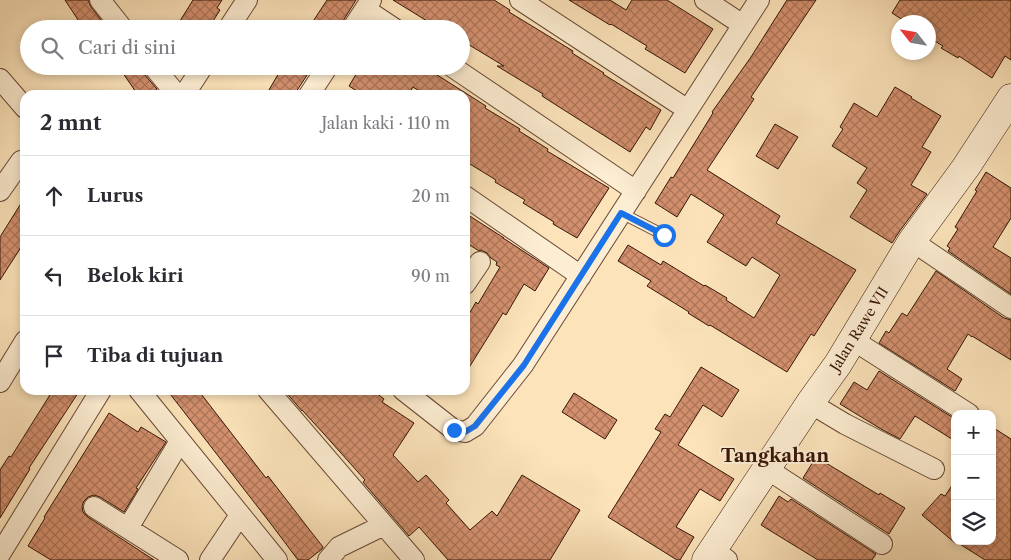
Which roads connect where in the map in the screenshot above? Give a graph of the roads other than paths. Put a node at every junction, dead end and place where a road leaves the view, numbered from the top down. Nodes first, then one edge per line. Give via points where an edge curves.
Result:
1 (100, 0) edge
2 (246, 0) edge
3 (520, 0) edge
4 (705, 0) edge
5 (759, 0) edge
6 (368, 4) edge
7 (116, 20) edge
8 (234, 20) edge
9 (358, 20) edge
10 (385, 20) edge
11 (743, 25) junction
12 (160, 75) edge
13 (197, 75) edge
14 (323, 75) edge
15 (464, 75) edge
16 (0, 78) edge
17 (173, 90) edge
18 (187, 90) edge
19 (314, 90) edge
20 (1011, 98) edge
21 (20, 102) edge
22 (688, 110) junction
23 (20, 163) edge
24 (0, 191) edge
25 (636, 191) junction
26 (470, 199) edge
27 (621, 213) junction
28 (664, 235) dead end
29 (912, 241) junction
30 (480, 262) dead end
31 (581, 276) junction
32 (470, 277) edge
33 (1011, 308) edge
34 (853, 340) junction
35 (20, 349) edge
36 (0, 382) edge
37 (99, 395) edge
38 (143, 395) edge
39 (272, 395) edge
40 (409, 395) edge
41 (810, 403) junction
42 (963, 410) edge
43 (180, 441) junction
44 (767, 469) junction
45 (934, 469) dead end
46 (94, 507) dead end
47 (240, 515) junction
48 (384, 525) junction
49 (128, 528) junction
50 (882, 544) dead end
51 (6, 555) edge
52 (715, 557) edge
53 (178, 560) edge
54 (210, 560) edge
55 (277, 560) edge
56 (328, 560) edge
57 (414, 560) edge

1 - 7 street
2 - 8 street
3 - 22 street
4 - 11 street
5 - 11 street
6 - 9 street
6 - 10 street
11 - 22 street
12 - 17 street
13 - 18 street
14 - 19 street
15 - 25 street
16 - 21 street
20 - 29 main road, Jalan Rawe VII
22 - 25 street
23 - 24 street
25 - 27 street
26 - 31 street
27 - 28 lane
27 - 31 street
29 - 33 street
29 - 34 main road, Jalan Rawe VII
30 - 32 street
31 - 40 street via 524,365 475,426 465,432 454,430
34 - 41 main road, Jalan Rawe VII
34 - 42 street
35 - 36 street
37 - 51 street
38 - 43 street
39 - 48 street
41 - 44 main road, Jalan Rawe VII
41 - 45 street
43 - 47 street
43 - 49 street
44 - 50 street
44 - 52 main road, Jalan Rawe VII
46 - 49 street
47 - 54 street
47 - 55 street
48 - 56 street via 338,547
48 - 57 street
49 - 53 street

